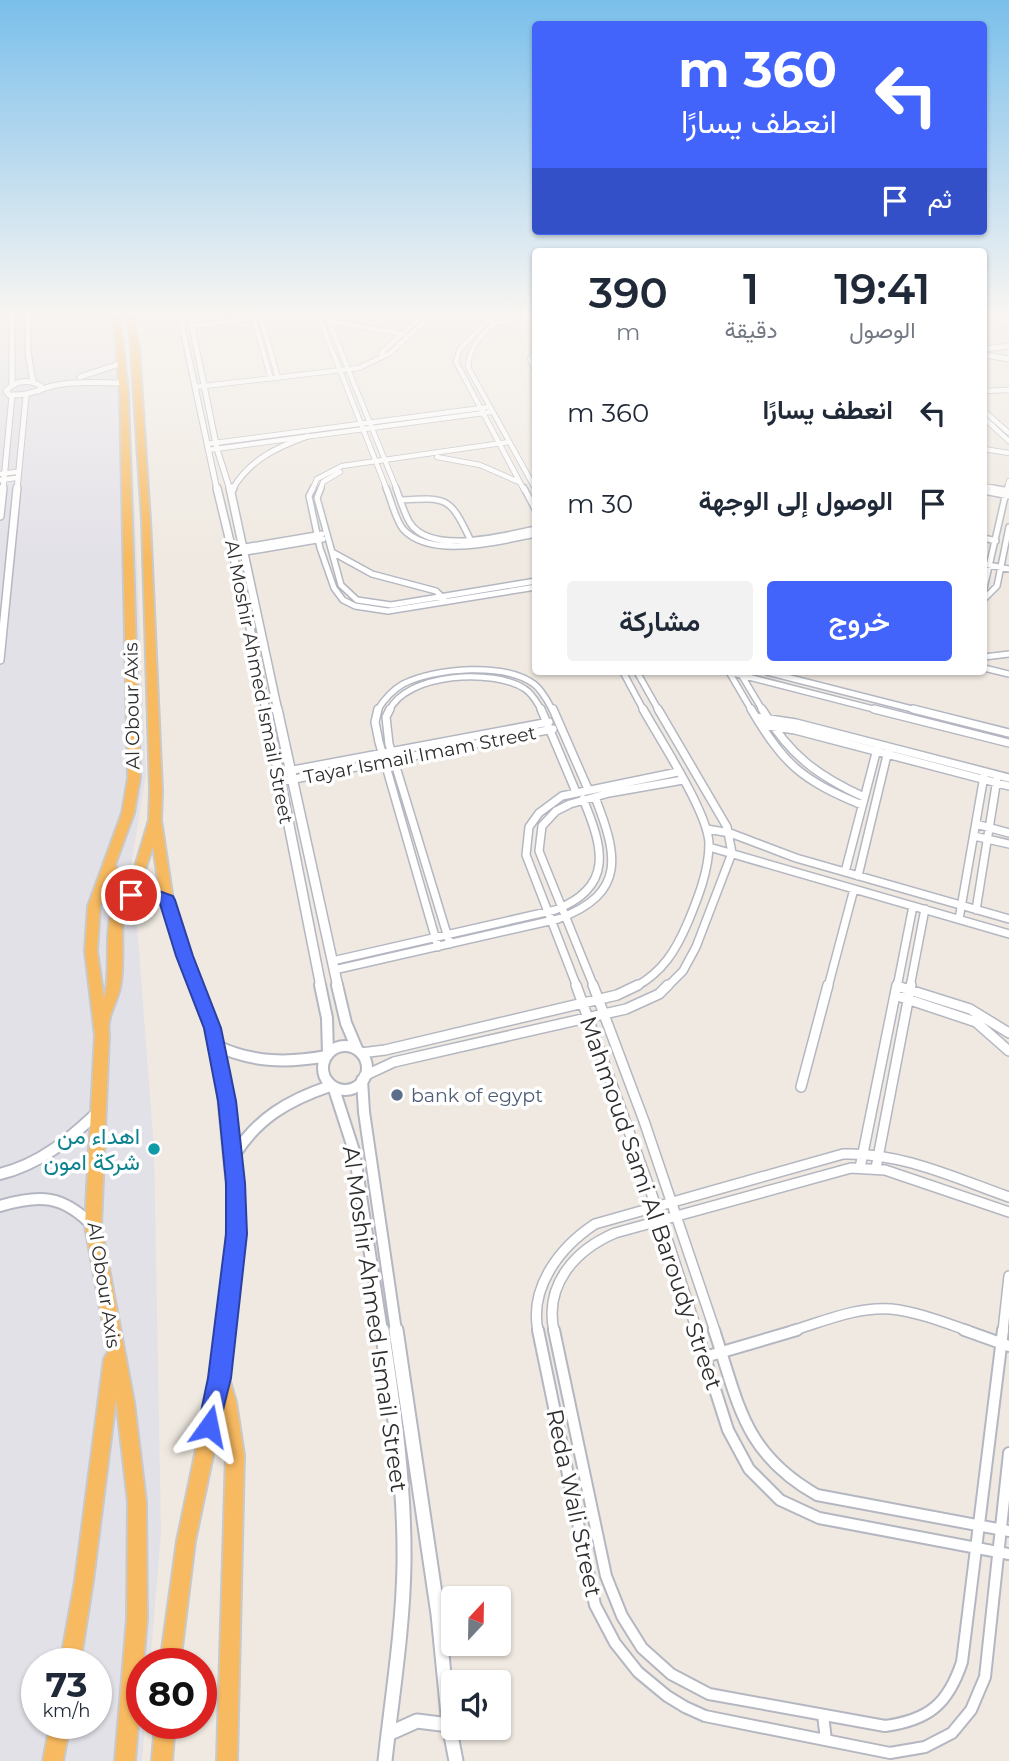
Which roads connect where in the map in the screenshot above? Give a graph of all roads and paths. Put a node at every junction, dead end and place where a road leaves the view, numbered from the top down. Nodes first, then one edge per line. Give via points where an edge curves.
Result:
1 (6, 394) edge
2 (8, 394) edge
3 (30, 394) edge
4 (123, 394) edge
5 (138, 394) edge
6 (200, 394) edge
7 (202, 394) edge
8 (350, 394) edge
9 (360, 394) edge
10 (471, 394) edge
11 (482, 394) edge
12 (26, 396) junction
13 (490, 409) junction
14 (480, 410) junction
15 (987, 414) edge
16 (987, 421) edge
17 (372, 425) junction
18 (362, 426) junction
19 (1009, 433) edge
20 (308, 436) junction
21 (1009, 441) edge
22 (510, 444) junction
23 (217, 446) junction
24 (500, 446) junction
25 (207, 447) junction
26 (987, 449) edge
27 (1009, 453) edge
28 (437, 457) junction
29 (386, 461) junction
30 (377, 463) junction
31 (16, 475) junction
32 (530, 476) edge
33 (2, 477) edge
34 (1009, 481) edge
35 (520, 483) junction
36 (987, 489) edge
37 (231, 492) junction
38 (1008, 493) edge
39 (401, 500) junction
40 (532, 504) edge
41 (0, 516) edge
42 (1009, 527) edge
43 (532, 530) edge
44 (532, 535) edge
45 (327, 536) junction
46 (319, 537) junction
47 (987, 539) edge
48 (470, 540) junction
49 (996, 541) junction
50 (244, 550) junction
51 (234, 551) junction
52 (332, 551) junction
53 (987, 564) edge
54 (991, 565) junction
55 (1001, 567) junction
56 (1009, 569) edge
57 (987, 578) edge
58 (532, 582) edge
59 (532, 588) edge
60 (987, 597) edge
61 (444, 599) junction
62 (1009, 654) edge
63 (987, 657) edge
64 (0, 660) edge
65 (987, 669) edge
66 (1009, 674) edge
67 (625, 675) edge
68 (639, 675) edge
69 (731, 675) edge
70 (742, 675) joint
71 (808, 675) edge
72 (797, 676) edge
73 (425, 681) junction
74 (806, 682) junction
75 (792, 688) junction
76 (803, 691) junction
77 (757, 717) junction
78 (768, 718) junction
79 (557, 720) junction
80 (546, 722) junction
81 (761, 724) junction
82 (772, 726) junction
83 (560, 728) junction
84 (549, 730) junction
85 (1009, 733) edge
86 (1009, 743) edge
87 (877, 748) junction
88 (392, 751) junction
89 (888, 751) junction
90 (383, 753) junction
91 (394, 760) junction
92 (385, 761) junction
93 (291, 775) junction
94 (680, 776) junction
95 (984, 776) junction
96 (278, 778) junction
97 (1009, 778) edge
98 (997, 779) junction
99 (1009, 786) edge
100 (576, 792) junction
101 (592, 793) junction
102 (583, 799) junction
103 (863, 801) junction
104 (155, 820) junction
105 (976, 824) junction
106 (989, 828) junction
107 (707, 829) junction
108 (730, 833) junction
109 (1009, 833) edge
110 (974, 836) junction
111 (987, 840) junction
112 (1009, 844) edge
113 (709, 847) junction
114 (732, 853) junction
115 (601, 858) junction
116 (614, 858) junction
117 (108, 865) junction
118 (845, 872) junction
119 (858, 876) junction
120 (853, 889) junction
121 (167, 900) junction
122 (913, 906) junction
123 (961, 906) junction
124 (925, 909) junction
125 (976, 910) junction
126 (563, 913) junction
127 (550, 916) junction
128 (959, 919) junction
129 (1009, 919) edge
130 (447, 934) junction
131 (1009, 934) edge
132 (435, 937) junction
133 (450, 944) junction
134 (438, 947) junction
135 (332, 961) junction
136 (334, 970) junction
137 (896, 990) junction
138 (909, 994) junction
139 (599, 1000) junction
140 (583, 1003) junction
141 (605, 1014) junction
142 (589, 1018) junction
143 (101, 1021) junction
144 (1009, 1033) edge
145 (217, 1046) junction
146 (359, 1051) junction
147 (1009, 1051) edge
148 (327, 1055) junction
149 (363, 1078) junction
150 (332, 1087) junction
151 (801, 1087) dead end
152 (97, 1113) junction
153 (644, 1121) junction
154 (627, 1125) junction
155 (863, 1153) junction
156 (878, 1154) junction
157 (234, 1156) junction
158 (860, 1168) junction
159 (876, 1168) junction
160 (0, 1174) edge
161 (374, 1180) junction
162 (359, 1183) junction
163 (1009, 1197) edge
164 (672, 1202) junction
165 (0, 1206) edge
166 (656, 1206) junction
167 (1009, 1212) edge
168 (677, 1216) junction
169 (661, 1220) junction
170 (93, 1226) junction
171 (1009, 1276) edge
172 (1005, 1344) edge
173 (113, 1348) junction
174 (722, 1352) junction
175 (705, 1357) junction
176 (402, 1364) junction
177 (387, 1368) junction
178 (219, 1378) junction
179 (1009, 1453) edge
180 (587, 1483) junction
181 (569, 1486) junction
182 (980, 1526) junction
183 (1005, 1530) edge
184 (978, 1548) junction
185 (1004, 1553) edge
186 (73, 1648) edge
187 (172, 1648) edge
188 (444, 1670) edge
189 (823, 1715) junction
190 (441, 1724) edge
191 (388, 1734) junction
192 (57, 1739) edge
193 (163, 1739) edge
194 (452, 1740) edge
195 (826, 1740) junction
196 (53, 1761) edge
197 (125, 1761) edge
198 (162, 1761) edge
199 (227, 1761) edge
200 (385, 1761) edge
201 (456, 1761) edge

1 - 33 street
2 - 12 street
3 - 12 street
4 - 117 highway, Al Obour Axis via 134,778 128,813
5 - 104 highway, Al Obour Axis
6 - 25 street, Al Moshir Ahmed Ismail Street
7 - 23 street, Al Moshir Ahmed Ismail Street
8 - 18 street
9 - 17 street
10 - 14 street
11 - 13 street
12 - 31 street
13 - 14 street
13 - 22 street
14 - 17 street
14 - 24 street
15 - 19 street
16 - 21 street
17 - 18 street
17 - 29 street
18 - 20 street
18 - 23 street
18 - 30 street
20 - 23 street
20 - 37 street via 260,458
22 - 24 street
22 - 32 street
23 - 25 street
23 - 37 street, Al Moshir Ahmed Ismail Street
24 - 28 street
24 - 29 street
24 - 35 street
25 - 51 street, Al Moshir Ahmed Ismail Street
26 - 27 street
28 - 29 street
28 - 35 street via 480,465
29 - 30 street
29 - 39 street
30 - 44 street via 398,521 419,540 459,546
30 - 45 street via 336,473 319,487 317,498
30 - 46 street via 331,470 312,484 309,496
31 - 33 street
31 - 64 street
33 - 41 street
34 - 38 street
35 - 40 street
36 - 38 street
37 - 50 street, Al Moshir Ahmed Ismail Street
38 - 49 street
39 - 48 street via 417,530 437,538
39 - 48 street via 447,501 455,507
42 - 55 street
43 - 48 street
45 - 46 street
45 - 52 street
46 - 50 street
46 - 61 street via 333,589 350,604 388,611
47 - 49 street
49 - 54 street
50 - 51 street
50 - 93 street, Al Moshir Ahmed Ismail Street
51 - 96 street, Al Moshir Ahmed Ismail Street
52 - 61 street via 368,573 437,592
52 - 61 street via 341,585 357,600 391,605
53 - 54 street
54 - 55 street
54 - 57 street
55 - 56 street
55 - 60 street via 994,591
58 - 61 street
59 - 61 street
62 - 63 street
65 - 66 street
67 - 94 street
68 - 108 street
69 - 77 street
70 - 75 street
70 - 78 street
71 - 74 street
72 - 74 street
72 - 75 street
73 - 79 street via 474,669 515,674 545,695
73 - 80 street via 474,676 511,680 530,692
73 - 88 street via 399,696 388,709
73 - 90 street via 390,693 377,708
74 - 76 street
74 - 85 street
75 - 76 street
76 - 86 street
77 - 78 street
77 - 81 street
78 - 82 street
78 - 87 street
79 - 80 street, Tayar Ismail Imam Street
79 - 83 street
80 - 84 street
80 - 88 street, Tayar Ismail Imam Street
81 - 82 street
81 - 103 street via 803,775 821,787
82 - 87 street
82 - 103 street via 810,770
83 - 84 street, Tayar Ismail Imam Street
83 - 101 street
84 - 91 street, Tayar Ismail Imam Street
84 - 100 street
87 - 89 street
87 - 103 street
88 - 90 street, Tayar Ismail Imam Street
88 - 91 street
89 - 95 street
89 - 119 street
90 - 92 street
90 - 93 street, Tayar Ismail Imam Street
91 - 92 street, Tayar Ismail Imam Street
91 - 130 street
92 - 93 street, Tayar Ismail Imam Street
92 - 132 street
93 - 96 street, Tayar Ismail Imam Street
93 - 135 street, Al Moshir Ahmed Ismail Street
94 - 101 street, Mahmoud Sami Al Baroudy Street
94 - 107 street
95 - 98 street
95 - 105 street
96 - 148 street, Al Moshir Ahmed Ismail Street via 327,1018
97 - 98 street
98 - 99 street
98 - 106 street
100 - 101 street, Mahmoud Sami Al Baroudy Street
100 - 127 street, Mahmoud Sami Al Baroudy Street via 549,802 526,831 526,855
101 - 102 street, Mahmoud Sami Al Baroudy Street
101 - 116 street
102 - 115 street
102 - 126 street, Mahmoud Sami Al Baroudy Street via 553,811 539,834 541,859
103 - 118 street
104 - 117 highway via 139,873 118,879
104 - 121 highway, Al Obour Axis
105 - 106 street
105 - 110 street
106 - 109 street
106 - 111 street
107 - 108 street
107 - 113 street
108 - 114 street
108 - 118 street
110 - 111 street
110 - 123 street
111 - 112 street
111 - 125 street
113 - 114 street
113 - 139 street via 703,880 673,953 644,982
114 - 120 street
114 - 141 street via 683,971 643,1003
115 - 116 street
115 - 126 street via 590,887
116 - 126 street via 600,892 579,911
117 - 143 highway, Al Obour Axis via 92,928
118 - 119 street
119 - 123 street
120 - 122 street
120 - 151 street
121 - 143 highway via 140,893 118,906 115,977
121 - 145 highway, Al Obour Axis
122 - 124 street
122 - 137 street
123 - 125 street
123 - 128 street
124 - 128 street
124 - 138 street
125 - 129 street
126 - 127 street
126 - 139 street, Mahmoud Sami Al Baroudy Street
127 - 130 street
127 - 133 street
127 - 140 street, Mahmoud Sami Al Baroudy Street
128 - 131 street
130 - 132 street
130 - 133 street
132 - 134 street
132 - 135 street
133 - 134 street
134 - 136 street
135 - 136 street, Al Moshir Ahmed Ismail Street
136 - 146 street, Al Moshir Ahmed Ismail Street via 348,1030
137 - 138 street
137 - 155 street
138 - 144 street via 964,1006
138 - 147 street via 976,1022
138 - 156 street
139 - 140 street
139 - 141 street, Mahmoud Sami Al Baroudy Street
140 - 142 street, Mahmoud Sami Al Baroudy Street
140 - 146 street via 393,1048
141 - 142 street
141 - 153 street, Mahmoud Sami Al Baroudy Street
142 - 149 street via 394,1062
142 - 154 street, Mahmoud Sami Al Baroudy Street
143 - 152 highway, Al Obour Axis
145 - 148 street via 240,1058 266,1063
145 - 157 highway, Al Obour Axis
146 - 148 street via 342,1046
146 - 149 street via 365,1061
148 - 150 street via 324,1074
149 - 150 street via 350,1090
149 - 161 street, Al Moshir Ahmed Ismail Street
150 - 157 street via 296,1097 271,1112
150 - 162 street, Al Moshir Ahmed Ismail Street via 348,1123
152 - 160 street via 43,1160
152 - 170 highway, Al Obour Axis
153 - 154 street
153 - 164 street, Mahmoud Sami Al Baroudy Street
154 - 166 street, Mahmoud Sami Al Baroudy Street
155 - 156 street, Reda Wali Street
155 - 158 street
155 - 164 street, Reda Wali Street via 843,1154
156 - 159 street
156 - 163 street, Reda Wali Street
157 - 178 highway, Al Obour Axis via 237,1234
158 - 159 street, Reda Wali Street
158 - 168 street, Reda Wali Street
159 - 167 street, Reda Wali Street
161 - 162 street
161 - 176 street, Al Moshir Ahmed Ismail Street
162 - 177 street, Al Moshir Ahmed Ismail Street
164 - 166 street, Reda Wali Street
164 - 168 street, Mahmoud Sami Al Baroudy Street
165 - 170 street via 22,1198 64,1202
166 - 169 street, Mahmoud Sami Al Baroudy Street
166 - 181 street, Reda Wali Street via 595,1224 578,1234 551,1264 542,1283 537,1326
168 - 169 street, Reda Wali Street
168 - 174 street, Mahmoud Sami Al Baroudy Street
169 - 175 street, Mahmoud Sami Al Baroudy Street
169 - 180 street, Reda Wali Street via 596,1240 573,1258 558,1283 553,1325
170 - 173 highway, Al Obour Axis
171 - 172 street, Reda Wali Street
172 - 174 street via 929,1317 890,1309 853,1313
172 - 182 street, Reda Wali Street
173 - 186 highway
173 - 197 highway, Al Obour Axis via 131,1450 139,1558
174 - 175 street
174 - 182 street, Mahmoud Sami Al Baroudy Street via 748,1431 761,1451 796,1484 839,1501
175 - 184 street, Mahmoud Sami Al Baroudy Street via 737,1450 780,1500 819,1518
176 - 177 street
176 - 188 street, Al Moshir Ahmed Ismail Street
177 - 191 street, Al Moshir Ahmed Ismail Street via 404,1562
178 - 187 highway, Al Obour Axis via 186,1541
178 - 199 highway via 235,1455
179 - 183 street, Reda Wali Street
180 - 181 street
180 - 189 street, Reda Wali Street via 614,1602 626,1628 662,1670 709,1694
181 - 195 street, Reda Wali Street via 595,1605 609,1635 650,1686 705,1716
182 - 183 street, Mahmoud Sami Al Baroudy Street
182 - 184 street, Reda Wali Street
183 - 185 street, Reda Wali Street
184 - 185 street, Mahmoud Sami Al Baroudy Street
184 - 189 street, Reda Wali Street via 963,1664 947,1697 928,1714 905,1724 885,1726
185 - 195 street, Reda Wali Street via 985,1677 967,1718 933,1746 912,1751 890,1753
189 - 195 street
190 - 191 street via 418,1720
191 - 200 street, Al Moshir Ahmed Ismail Street
192 - 196 highway
193 - 198 highway
194 - 201 street, Al Moshir Ahmed Ismail Street

